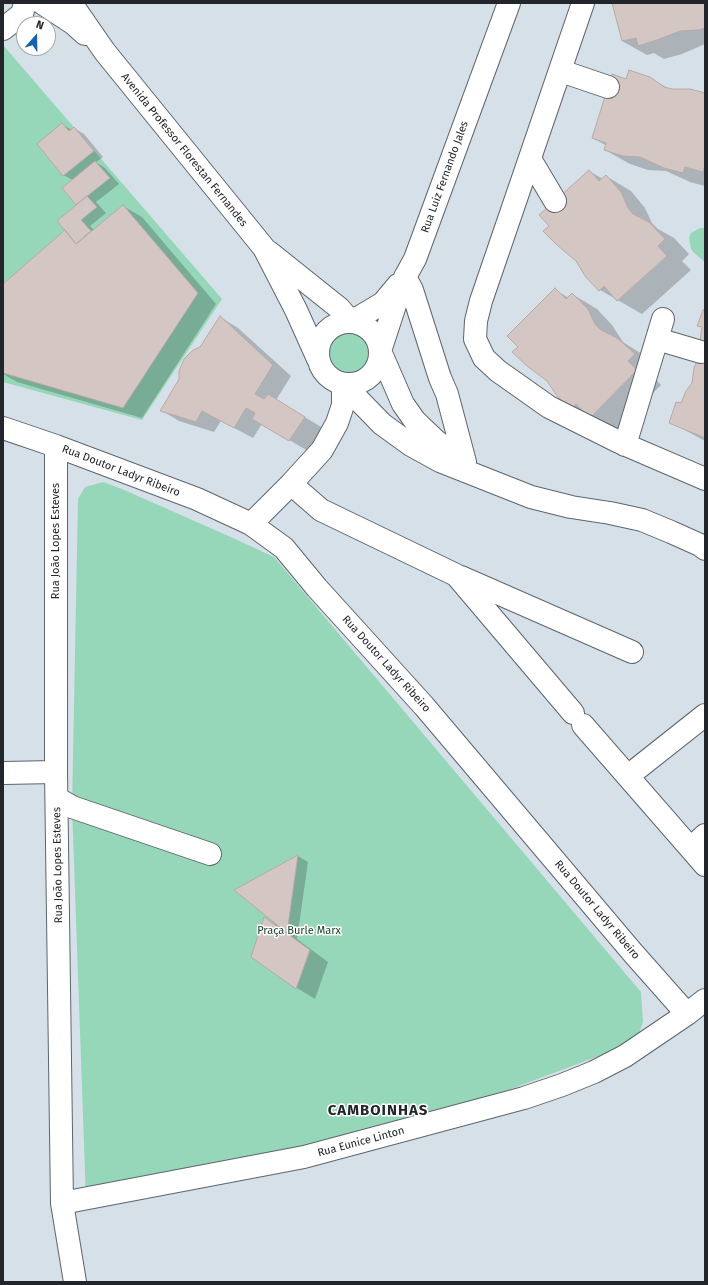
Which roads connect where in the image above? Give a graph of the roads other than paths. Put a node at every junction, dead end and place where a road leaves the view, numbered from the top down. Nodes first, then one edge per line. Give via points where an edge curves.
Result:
1 (25, 3) edge
2 (42, 3) edge
3 (71, 3) edge
4 (509, 3) edge
5 (583, 3) edge
6 (3, 29) edge
7 (105, 52) junction
8 (560, 71) junction
9 (608, 87) dead end
10 (530, 159) junction
11 (555, 201) dead end
12 (264, 248) junction
13 (405, 277) junction
14 (351, 322) junction
15 (380, 351) junction
16 (701, 352) dead end
17 (318, 359) junction
18 (343, 384) junction
19 (3, 428) edge
20 (625, 445) junction
21 (56, 446) junction
22 (466, 462) junction
23 (705, 479) edge
24 (487, 480) junction
25 (291, 484) junction
26 (251, 524) junction
27 (703, 546) edge
28 (456, 575) junction
29 (632, 652) dead end
30 (705, 715) edge
31 (56, 772) junction
32 (3, 773) edge
33 (628, 776) junction
34 (57, 798) junction
35 (698, 841) edge
36 (210, 854) dead end
37 (705, 865) edge
38 (705, 1000) edge
39 (687, 1014) junction
40 (62, 1203) junction
41 (75, 1282) edge

1 - 6 street via 22,14
2 - 7 street, Avenida Professor Florestan Fernandes via 74,24
3 - 7 street, Avenida Professor Florestan Fernandes
4 - 13 street, Rua Luiz Fernando Jales via 415,259
5 - 8 street
7 - 12 street, Avenida Professor Florestan Fernandes
8 - 9 street
8 - 10 street
10 - 11 street
10 - 20 street via 481,301 475,339 484,358 498,371 549,407
12 - 14 street, Avenida Professor Florestan Fernandes via 325,296
12 - 17 street, Avenida Professor Florestan Fernandes
13 - 14 street via 383,303
13 - 15 street, Rua Luiz Fernando Jales
13 - 22 street via 412,290 447,394
14 - 15 street via 363,326 373,334
14 - 17 street via 342,323 325,333 320,341
15 - 18 street via 377,365 369,376 362,382
15 - 22 street via 403,404 415,421 436,441
16 - 20 street via 660,329
17 - 18 street via 327,375
18 - 24 street via 382,424 411,445 440,461
18 - 25 street via 343,405 338,423 322,450
19 - 21 street, Rua Doutor Ladyr Ribeiro
20 - 23 street
21 - 26 street, Rua Doutor Ladyr Ribeiro via 197,499
21 - 31 street, Rua João Lopes Esteves
22 - 24 street
24 - 27 street via 531,497 642,520
25 - 26 street
25 - 28 street via 321,510
26 - 39 street, Rua Doutor Ladyr Ribeiro via 284,548 424,706
28 - 29 street
28 - 33 street
30 - 33 street
31 - 32 street
31 - 34 street, Rua João Lopes Esteves
33 - 35 street
34 - 36 street via 72,807
34 - 40 street, Rua João Lopes Esteves
35 - 37 street
38 - 39 street, Rua Eunice Linton
39 - 40 street, Rua Eunice Linton via 625,1056 562,1085 524,1098 304,1157
40 - 41 street, Rua João Lopes Esteves

